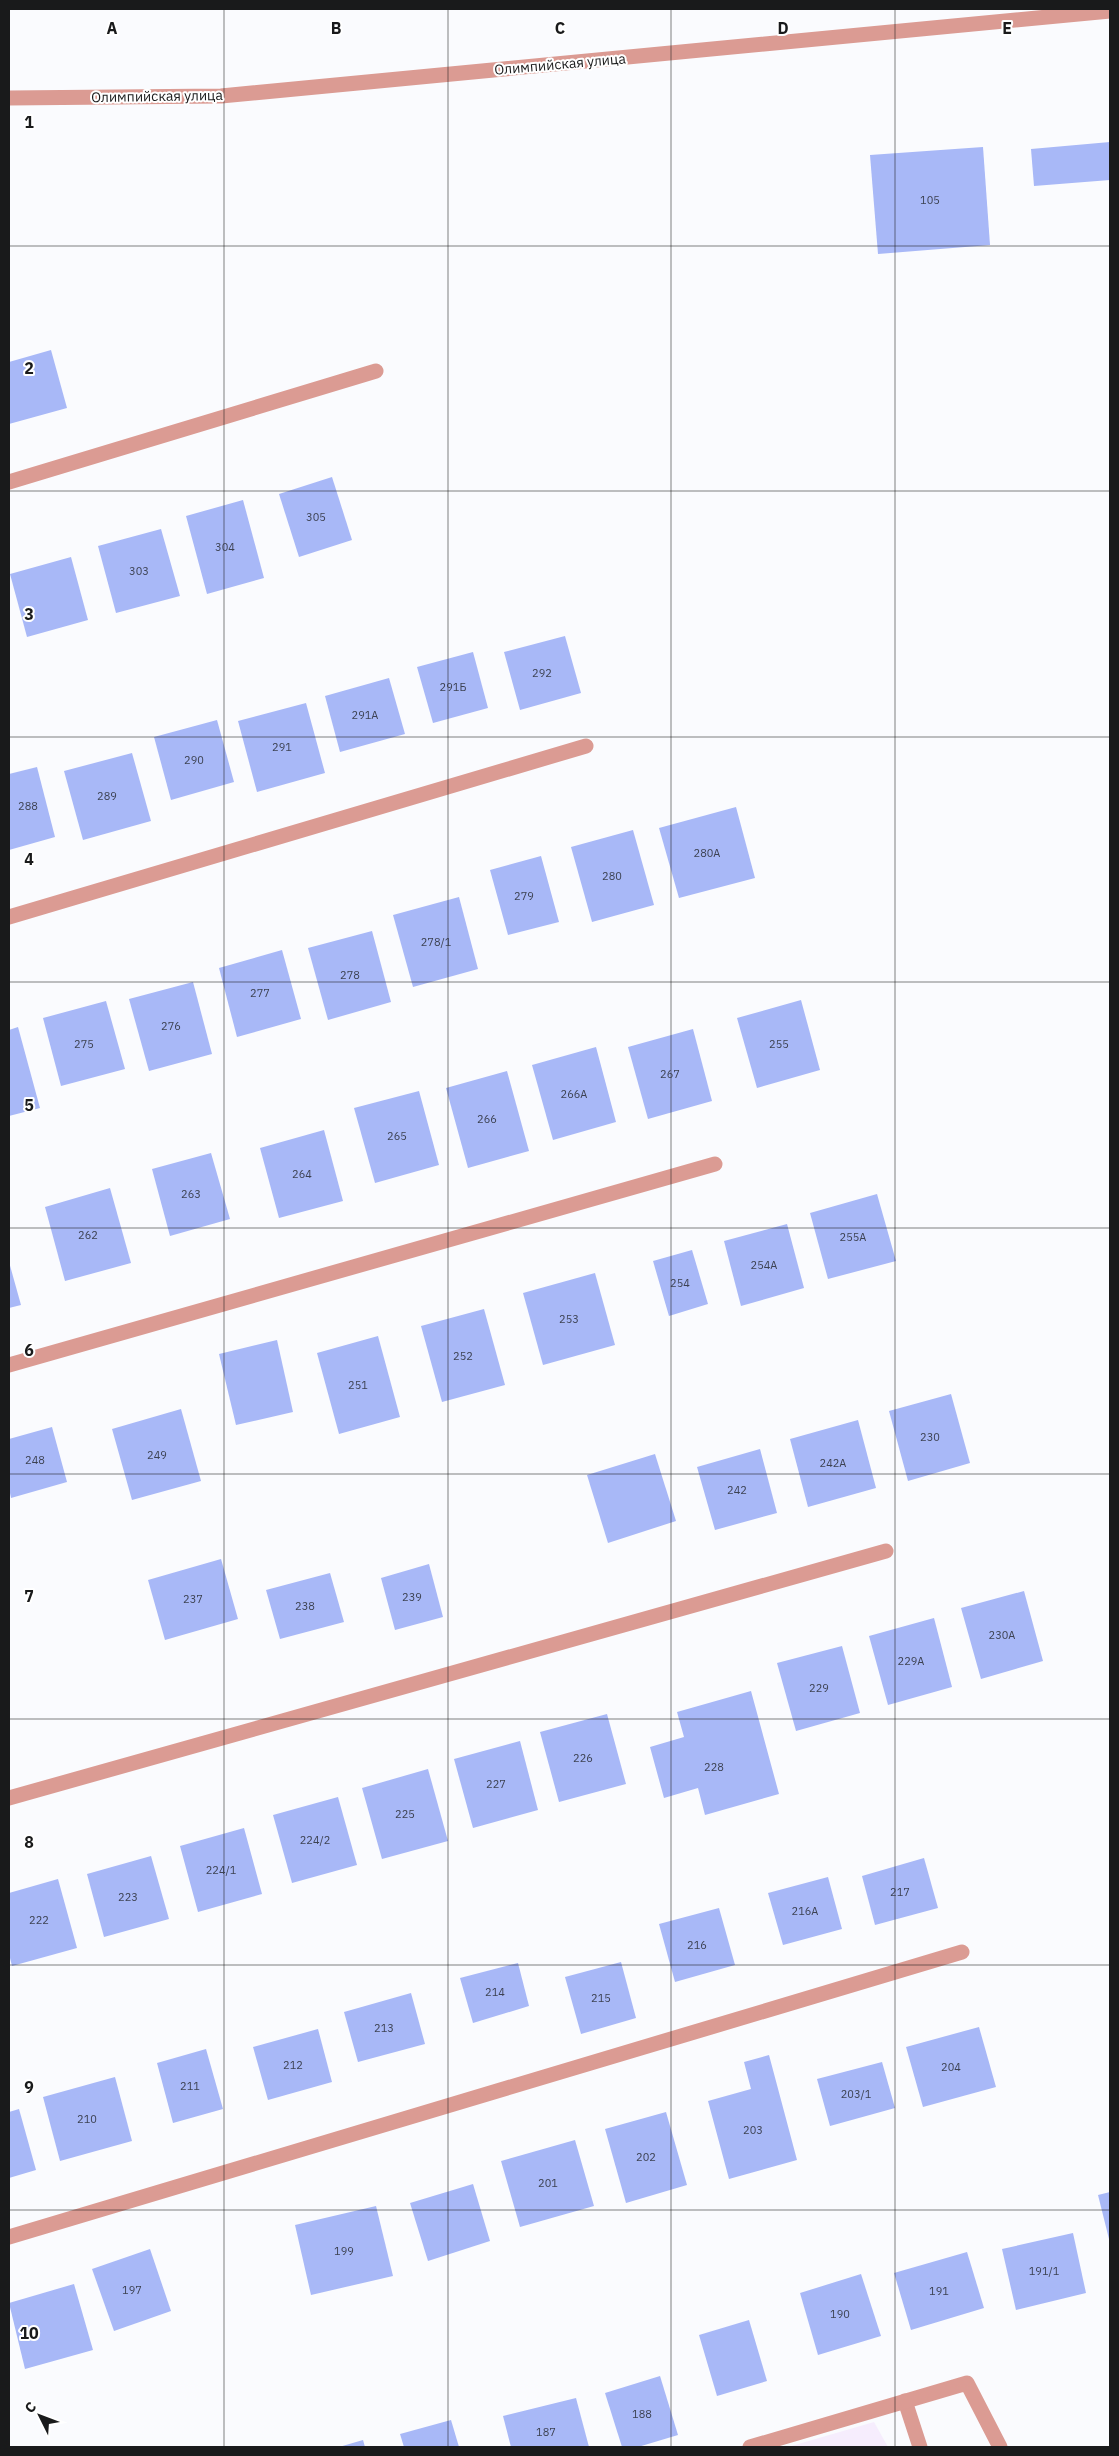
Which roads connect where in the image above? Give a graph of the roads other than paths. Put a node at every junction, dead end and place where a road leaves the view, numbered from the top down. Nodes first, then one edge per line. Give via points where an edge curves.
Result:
1 (1090, 11) edge
2 (1110, 11) edge
3 (9, 98) edge
4 (376, 371) dead end
5 (9, 482) edge
6 (586, 746) dead end
7 (9, 917) edge
8 (715, 1164) dead end
9 (9, 1365) edge
10 (886, 1551) dead end
11 (9, 1798) edge
12 (962, 1952) dead end
13 (9, 2236) edge
14 (905, 2401) junction
15 (750, 2447) edge
16 (920, 2447) edge
17 (1000, 2447) edge

1 - 2 street, Олимпийская улица
1 - 3 street, Олимпийская улица via 221,96
4 - 5 street
6 - 7 street
8 - 9 street
10 - 11 street
12 - 13 street
14 - 15 street
14 - 16 street
14 - 17 street via 966,2383

